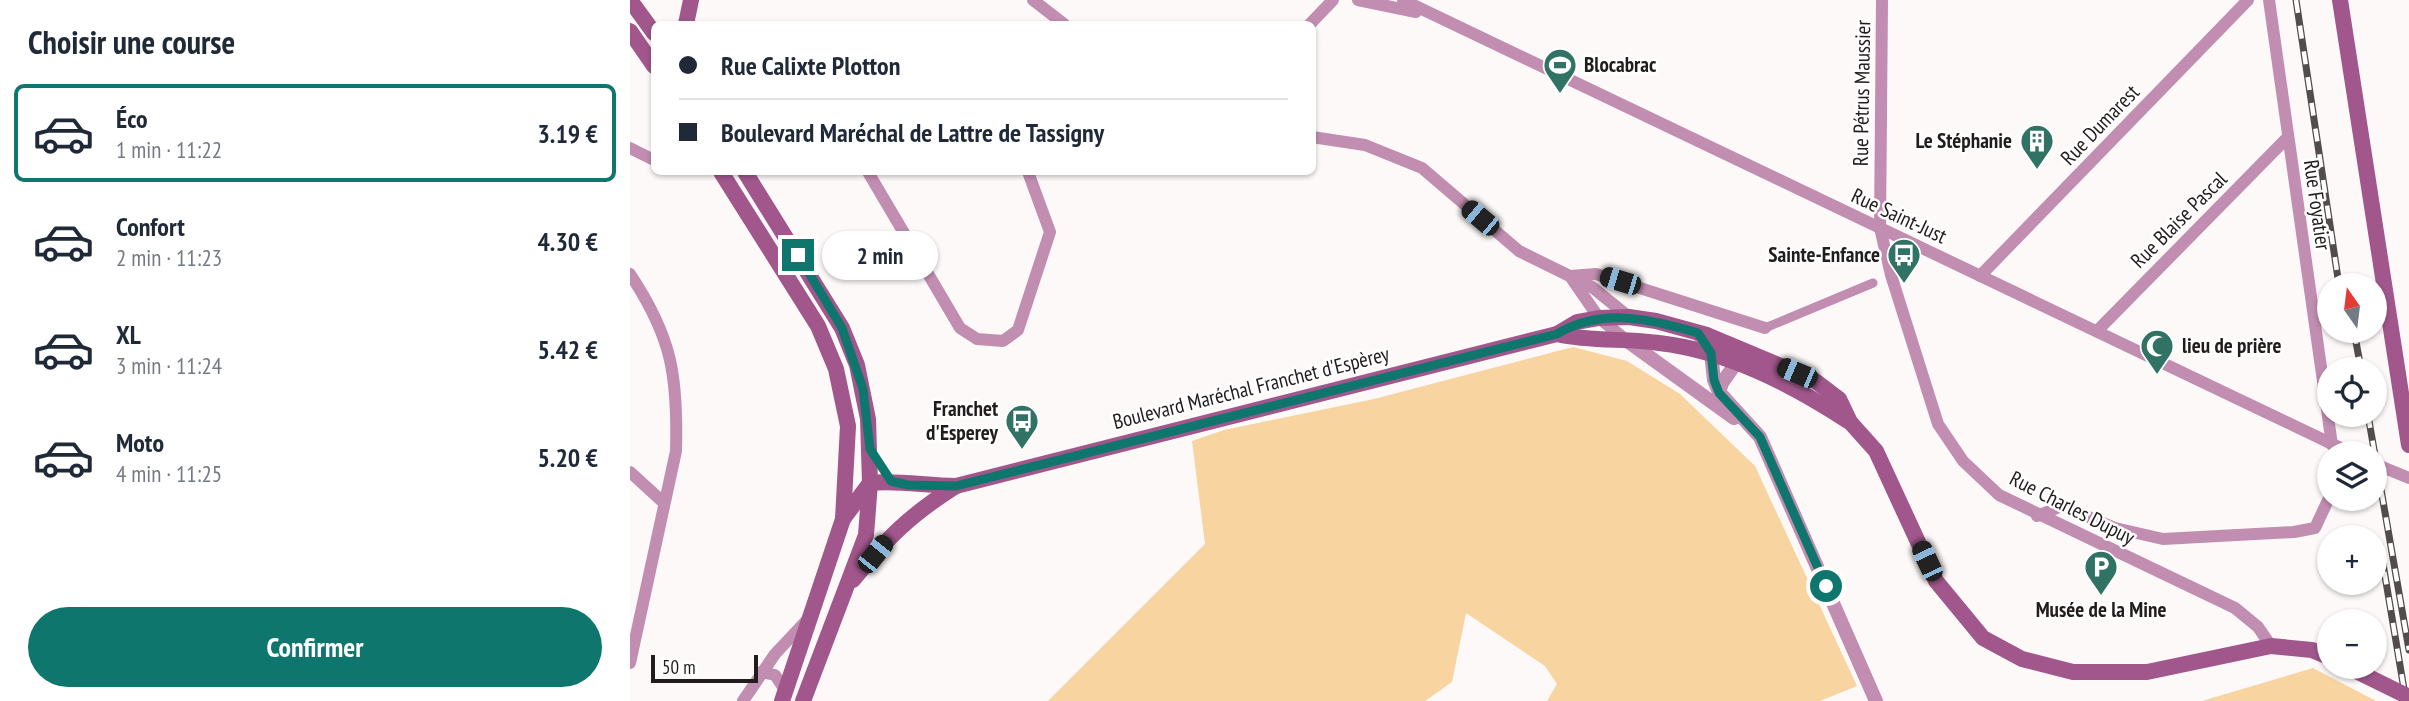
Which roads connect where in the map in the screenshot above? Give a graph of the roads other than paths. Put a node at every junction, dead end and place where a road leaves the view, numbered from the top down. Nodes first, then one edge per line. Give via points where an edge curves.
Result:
1 (630, 0) edge
2 (691, 0) edge
3 (1032, 0) edge
4 (1333, 0) edge
5 (1358, 0) edge
6 (1403, 0) edge
7 (1882, 0) edge
8 (2248, 0) edge
9 (2269, 0) edge
10 (2340, 0) edge
11 (1431, 14) junction
12 (687, 21) edge
13 (1060, 21) edge
14 (1313, 21) edge
15 (651, 29) edge
16 (630, 31) edge
17 (651, 62) edge
18 (2288, 137) junction
19 (1316, 139) edge
20 (630, 148) edge
21 (651, 158) edge
22 (723, 175) edge
23 (747, 175) edge
24 (870, 175) edge
25 (1029, 175) edge
26 (1880, 228) junction
27 (630, 274) edge
28 (1569, 276) junction
29 (1980, 276) junction
30 (1873, 283) dead end
31 (1629, 317) junction
32 (1599, 318) junction
33 (1765, 328) joint
34 (2098, 330) junction
35 (1698, 333) junction
36 (1557, 334) junction
37 (1626, 340) junction
38 (1711, 353) junction
39 (1737, 363) junction
40 (1719, 393) junction
41 (1850, 422) junction
42 (1760, 437) junction
43 (2324, 441) edge
44 (2331, 441) edge
45 (2409, 445) edge
46 (870, 449) junction
47 (2387, 469) edge
48 (630, 472) edge
49 (2409, 478) edge
50 (891, 481) junction
51 (870, 483) junction
52 (956, 486) junction
53 (664, 503) junction
54 (2323, 511) edge
55 (2037, 516) junction
56 (843, 519) junction
57 (843, 593) junction
58 (808, 620) junction
59 (2271, 646) junction
60 (2317, 652) edge
61 (630, 663) edge
62 (761, 672) junction
63 (2372, 679) edge
64 (783, 696) edge
65 (2409, 697) edge
66 (743, 701) edge
67 (803, 701) edge
68 (1876, 701) edge

1 - 15 main road
2 - 12 main road
3 - 13 street
4 - 14 street
5 - 11 street, Rue Saint-Just
6 - 11 street, Rue Saint-Just
7 - 26 street, Rue Pétrus Maussier
8 - 29 street, Rue Dumarest
9 - 18 street, Rue Foyatier
10 - 45 main road
11 - 26 street, Rue Saint-Just
16 - 17 main road
18 - 34 street, Rue Blaise Pascal
18 - 44 street, Rue Foyatier
19 - 28 street via 1365,145 1422,168 1519,251
20 - 21 street
22 - 56 main road via 818,326 836,369 848,426
23 - 46 main road via 842,328 863,389
24 - 25 street via 960,328 977,340 1003,341 1018,330 1049,232
26 - 29 street, Rue Saint-Just
26 - 55 street, Rue Charles Dupuy via 1938,424 1963,461 1999,495
27 - 53 street via 659,321 675,387 676,451
28 - 31 street via 1592,287
28 - 32 street
28 - 33 street via 1595,274
29 - 34 street, Rue Saint-Just
30 - 33 street
31 - 32 main road, Boulevard Maréchal Franchet d'Espèrey
31 - 35 main road, Boulevard Maréchal Franchet d'Espèrey
32 - 36 main road, Boulevard Maréchal Franchet d'Espèrey
32 - 37 street
34 - 43 street, Rue Saint-Just
35 - 38 street
35 - 41 main road, Boulevard Maréchal Franchet d'Espèrey via 1814,380 1839,399
36 - 37 main road, Boulevard Maréchal Franchet d'Espèrey
36 - 52 main road, Boulevard Maréchal Franchet d'Espèrey
37 - 38 main road, Boulevard Maréchal Franchet d'Espèrey
37 - 42 street
38 - 39 main road, Boulevard Maréchal Franchet d'Espèrey
38 - 40 street
39 - 40 street
39 - 41 main road, Boulevard Maréchal Franchet d'Espèrey via 1803,392
40 - 42 street
41 - 59 main road, Boulevard Maréchal Franchet d'Espèrey via 1876,451 1937,581 1983,638 2020,658 2073,672 2147,672
42 - 68 street
46 - 50 main road
46 - 51 main road
47 - 49 street
48 - 53 street
50 - 51 main road
50 - 52 main road
51 - 56 main road
51 - 57 main road via 866,535
52 - 57 main road via 891,534
53 - 61 street
54 - 55 street via 2315,528 2294,532 2163,539 2115,528 2062,506
55 - 59 street, Rue Charles Dupuy via 2235,608 2258,627
56 - 58 main road
57 - 67 main road
58 - 62 street
58 - 64 main road
59 - 60 main road, Boulevard Maréchal Franchet d'Espèrey
62 - 64 street via 775,675
62 - 66 street
63 - 65 main road, bridge

